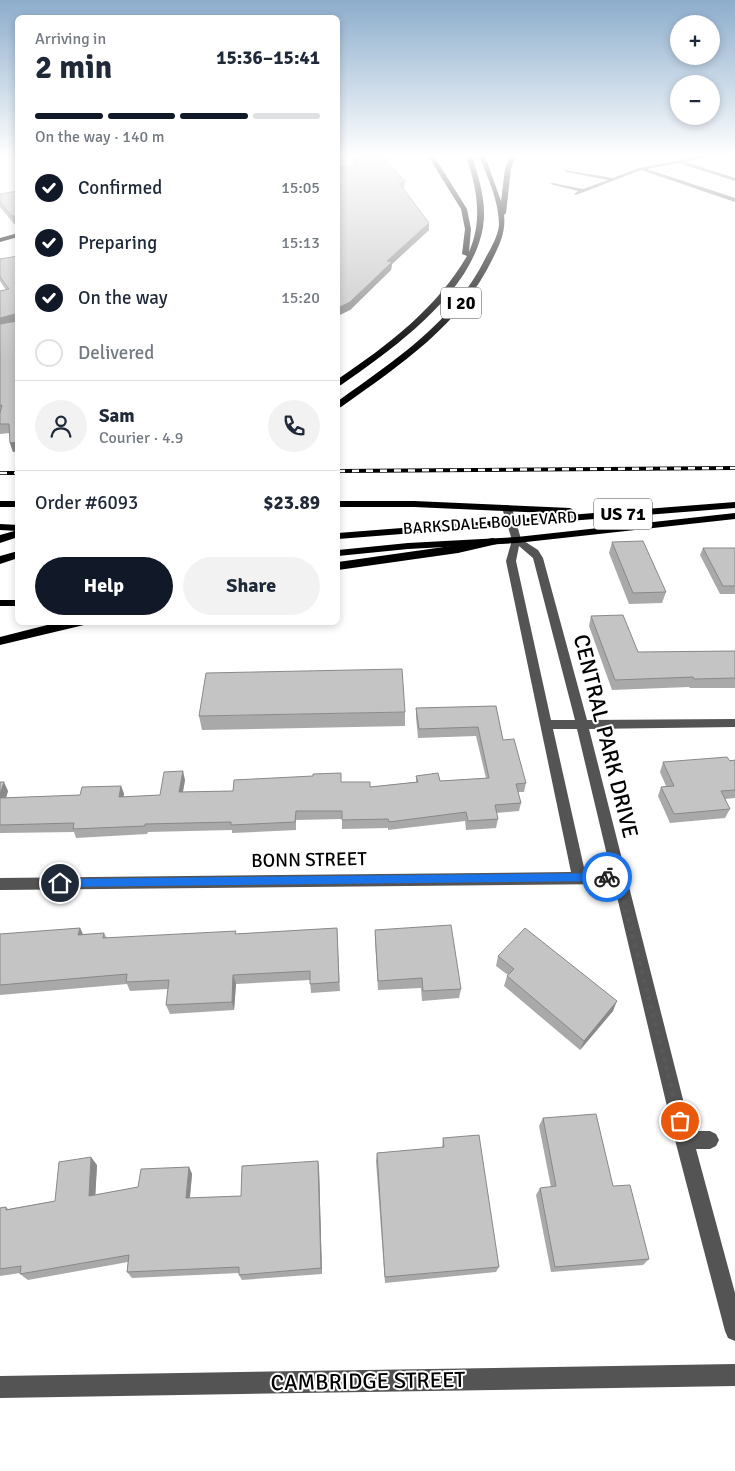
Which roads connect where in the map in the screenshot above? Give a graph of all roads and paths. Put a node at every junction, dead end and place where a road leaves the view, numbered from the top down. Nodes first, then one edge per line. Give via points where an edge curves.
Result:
1 (467, 225) edge
2 (479, 225) edge
3 (502, 227) edge
4 (15, 236) edge
5 (0, 240) edge
6 (466, 263) junction
7 (340, 382) edge
8 (340, 404) edge
9 (0, 504) edge
10 (15, 504) edge
11 (340, 504) edge
12 (735, 505) edge
13 (507, 508) junction
14 (667, 510) junction
15 (735, 516) edge
16 (512, 523) junction
17 (0, 527) edge
18 (15, 528) edge
19 (15, 534) edge
20 (340, 536) edge
21 (0, 539) edge
22 (517, 540) junction
23 (493, 542) junction
24 (340, 553) edge
25 (15, 554) edge
26 (15, 555) edge
27 (0, 556) edge
28 (0, 560) edge
29 (340, 566) edge
30 (0, 603) edge
31 (15, 603) edge
32 (67, 625) edge
33 (0, 641) edge
34 (735, 723) edge
35 (546, 725) junction
36 (581, 725) junction
37 (579, 877) junction
38 (618, 878) junction
39 (0, 884) edge
40 (684, 1140) junction
41 (710, 1140) dead end
42 (735, 1331) edge
43 (735, 1374) edge
44 (0, 1387) edge

1 - 6 highway
2 - 6 highway, I 20 via 478,237
3 - 8 highway, I 20 via 485,270 457,308 402,359
4 - 5 main road
6 - 7 highway, I 20 via 415,324
9 - 10 main road
11 - 13 main road
12 - 14 main road, BARKSDALE BOULEVARD / US 71
13 - 14 main road
13 - 16 street
14 - 16 main road, BARKSDALE BOULEVARD / US 71
15 - 22 main road, BARKSDALE BOULEVARD / US 71
16 - 20 main road, BARKSDALE BOULEVARD / US 71
16 - 22 street
17 - 18 main road
19 - 21 highway
22 - 23 main road, BARKSDALE BOULEVARD / US 71
22 - 35 street via 511,561
22 - 36 street, CENTRAL PARK DRIVE via 538,558
23 - 24 main road, BARKSDALE BOULEVARD
23 - 29 highway, US 71
25 - 27 highway
26 - 28 highway
30 - 31 main road
32 - 33 highway
34 - 36 street
35 - 36 street
35 - 37 street
36 - 38 street, CENTRAL PARK DRIVE
37 - 38 street, BONN STREET
37 - 39 street, BONN STREET
38 - 40 street, CENTRAL PARK DRIVE
40 - 41 street
40 - 42 street, CENTRAL PARK DRIVE
43 - 44 street, CAMBRIDGE STREET

